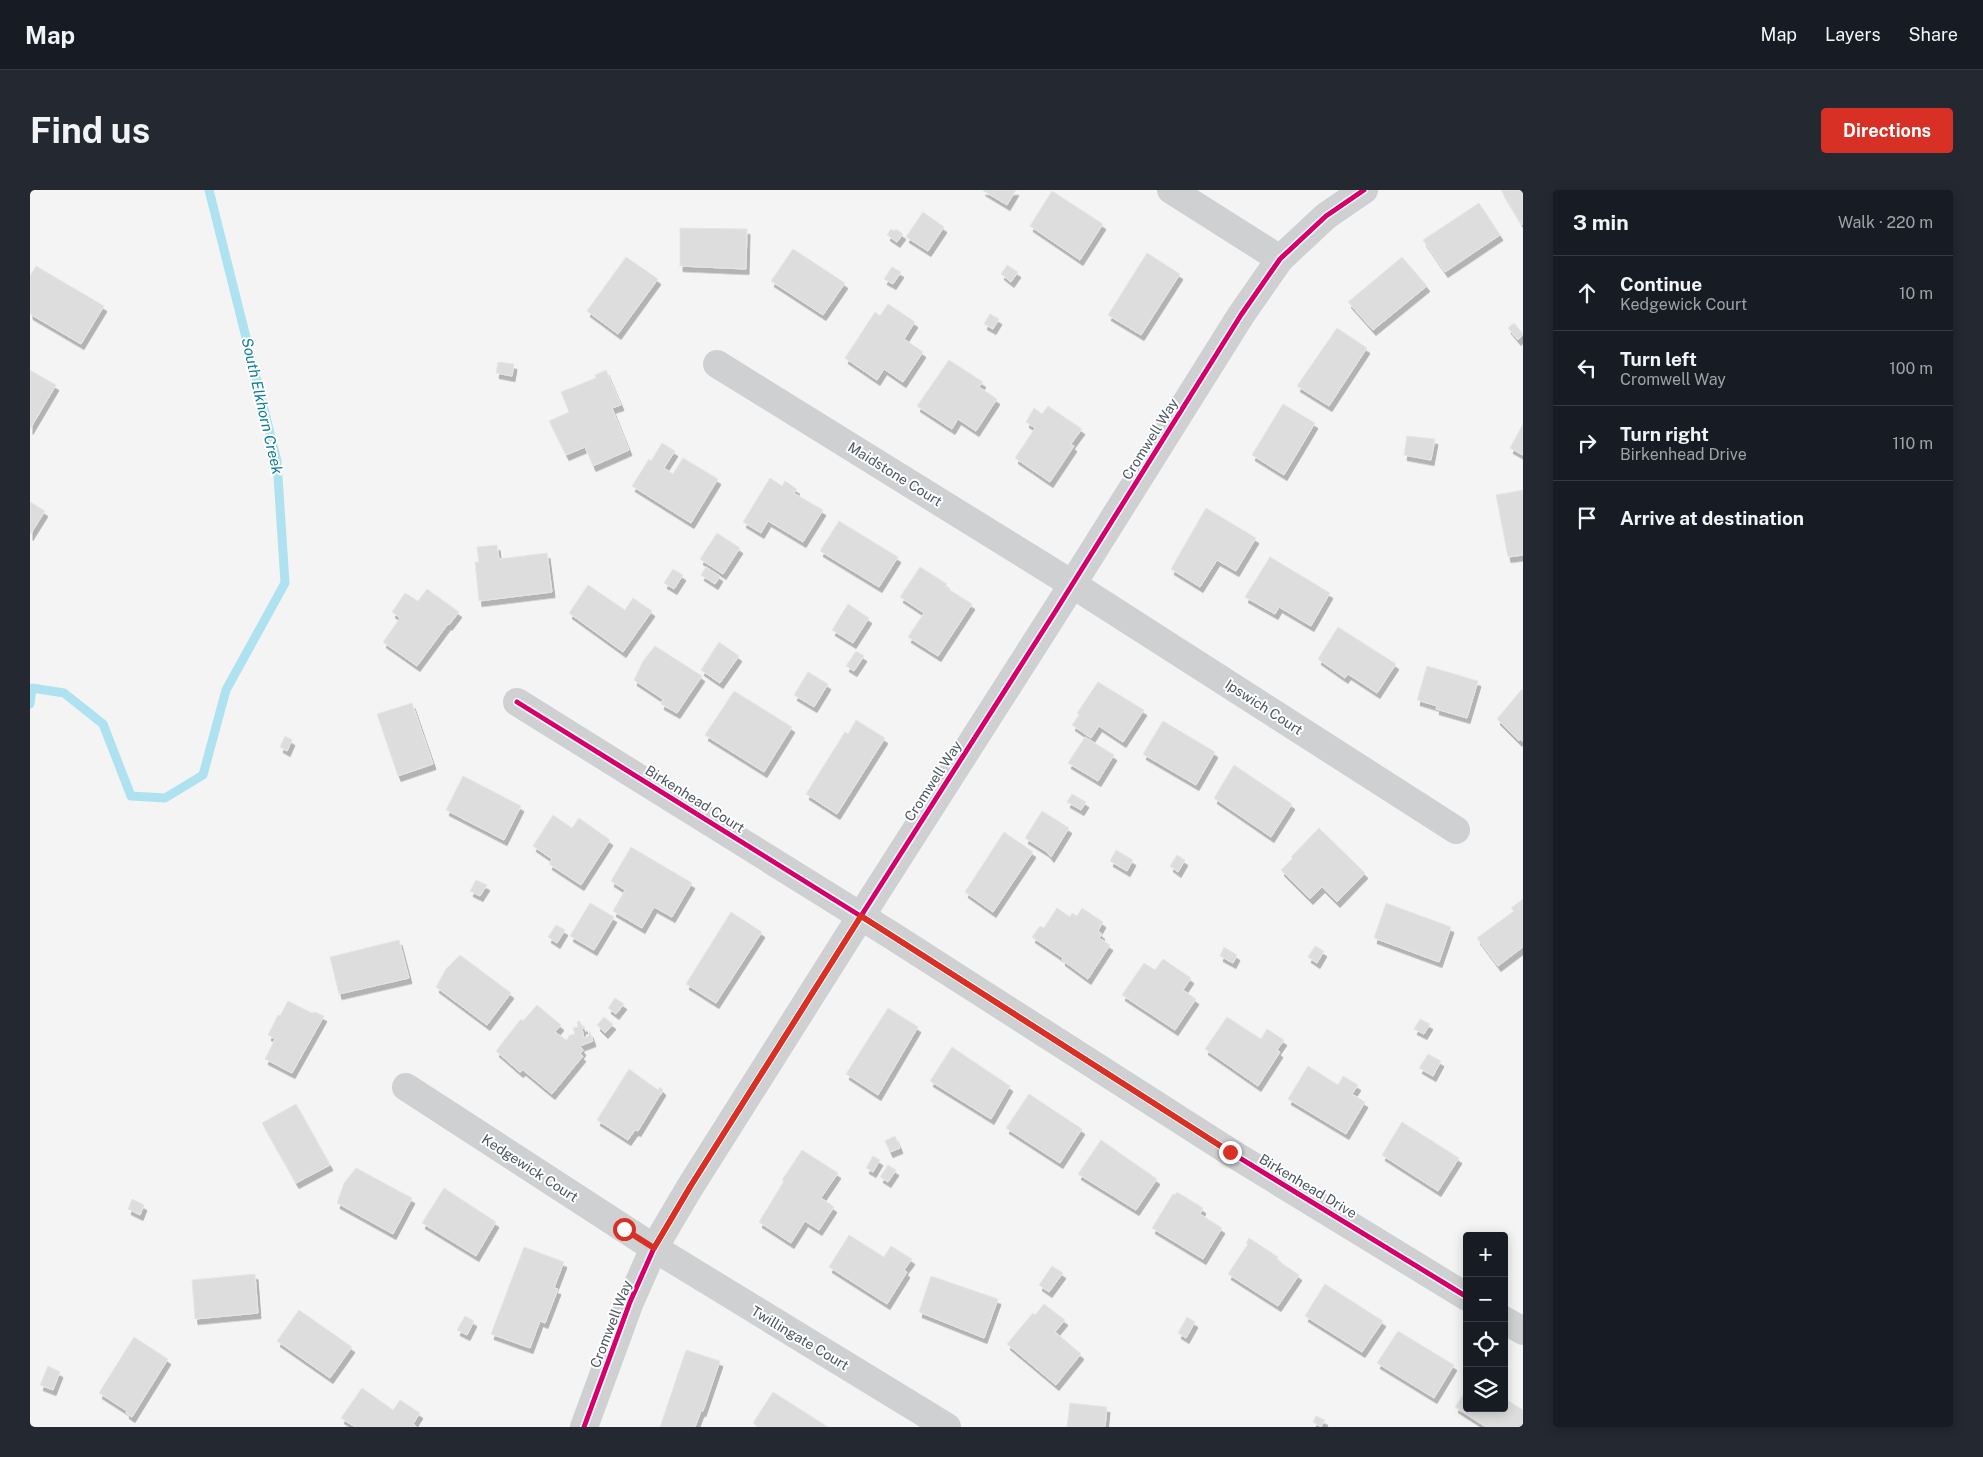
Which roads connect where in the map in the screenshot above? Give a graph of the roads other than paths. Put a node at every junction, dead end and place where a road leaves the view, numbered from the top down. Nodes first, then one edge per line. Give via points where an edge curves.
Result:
1 (1171, 190) edge
2 (1364, 190) edge
3 (1280, 260) junction
4 (717, 364) dead end
5 (1072, 584) junction
6 (517, 702) dead end
7 (1456, 830) dead end
8 (861, 916) junction
9 (406, 1087) dead end
10 (654, 1248) junction
11 (1463, 1295) edge
12 (1507, 1322) edge
13 (1523, 1331) edge
14 (584, 1427) edge
15 (947, 1427) edge

1 - 3 street
2 - 3 street, Cromwell Way via 1326,216
3 - 5 street, Cromwell Way via 1241,315
4 - 5 street, Maidstone Court
5 - 7 street, Ipswich Court
5 - 8 street, Cromwell Way
6 - 8 street, Birkenhead Court
8 - 10 street, Cromwell Way
8 - 11 street, Birkenhead Drive via 1230,1152
9 - 10 street, Kedgewick Court
10 - 14 street, Cromwell Way via 630,1302
10 - 15 street, Twillingate Court
12 - 13 street

